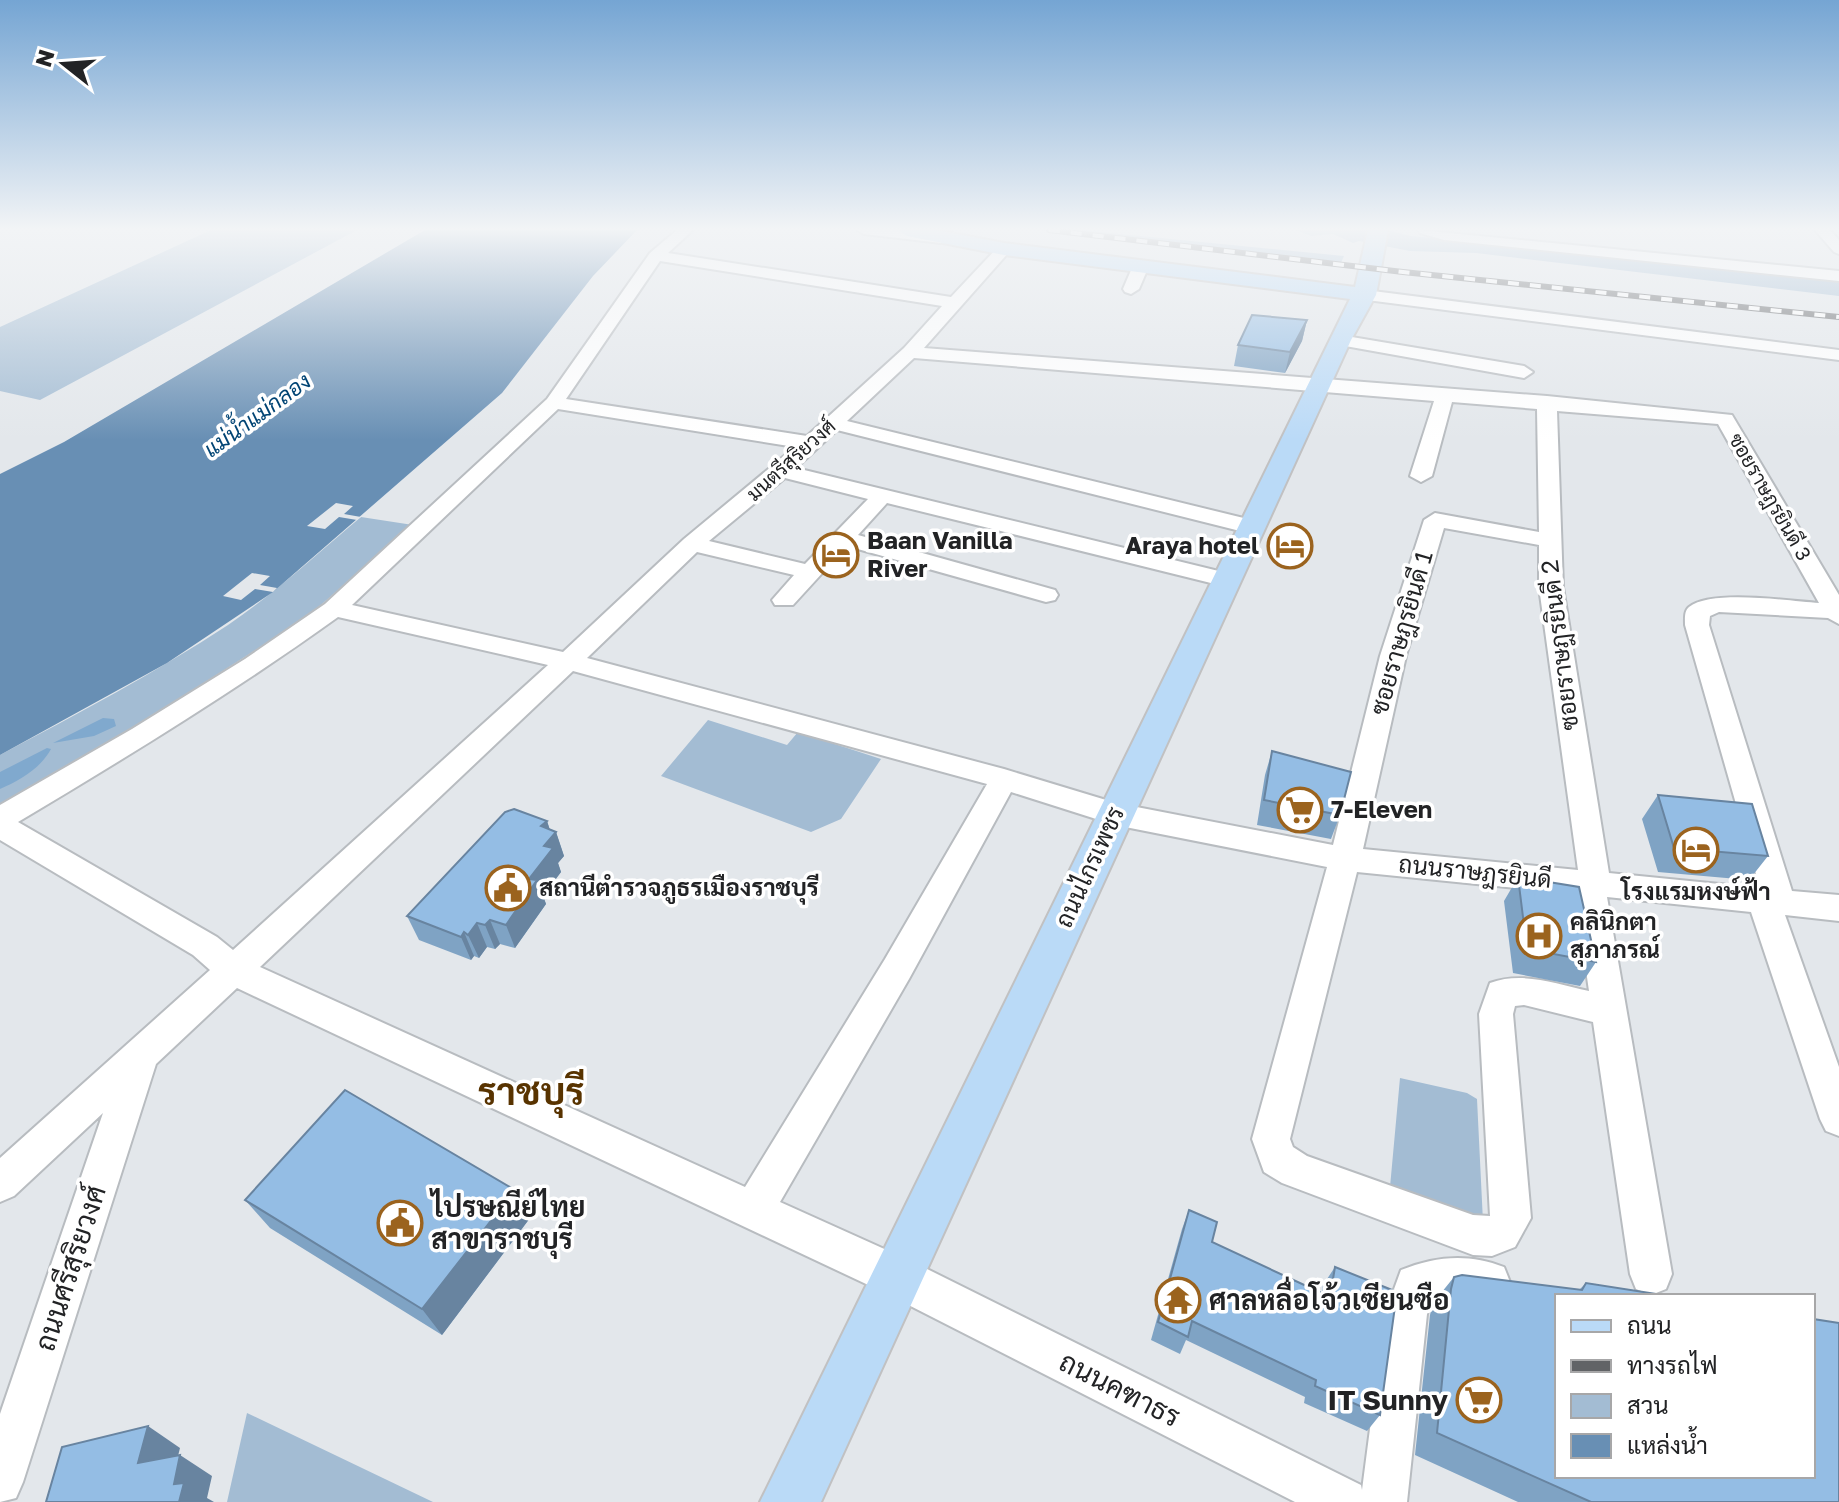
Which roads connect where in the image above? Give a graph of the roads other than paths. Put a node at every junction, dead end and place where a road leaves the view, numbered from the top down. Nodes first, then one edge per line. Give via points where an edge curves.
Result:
1 (625, 300) edge
2 (936, 300) edge
3 (957, 300) edge
4 (1362, 300) edge
5 (1440, 300) edge
6 (1455, 300) edge
7 (954, 303) junction
8 (1340, 340) junction
9 (1839, 344) edge
10 (910, 352) junction
11 (1839, 355) edge
12 (1524, 372) dead end
13 (1319, 384) junction
14 (1445, 395) junction
15 (1547, 402) junction
16 (554, 403) junction
17 (832, 423) junction
18 (810, 443) junction
19 (781, 471) junction
20 (1421, 476) dead end
21 (883, 495) junction
22 (1252, 527) junction
23 (843, 538) junction
24 (1548, 540) junction
25 (692, 544) junction
26 (811, 572) junction
27 (1227, 580) junction
28 (1046, 595) dead end
29 (784, 600) dead end
30 (334, 609) junction
31 (1838, 614) edge
32 (568, 661) junction
33 (1004, 779) junction
34 (1115, 814) junction
35 (0, 819) edge
36 (0, 826) edge
37 (1345, 859) junction
38 (1592, 885) junction
39 (1772, 902) junction
40 (1839, 908) edge
41 (233, 970) junction
42 (1606, 1010) junction
43 (141, 1054) junction
44 (1839, 1119) edge
45 (0, 1183) edge
46 (754, 1209) junction
47 (1651, 1274) dead end
48 (896, 1276) junction
49 (1528, 1287) edge
50 (0, 1482) edge
51 (790, 1502) edge
52 (1344, 1502) edge
53 (1384, 1502) edge

1 - 16 street
2 - 7 street
3 - 7 street, มนตรีสุริยวงศ์
4 - 8 main road, ถนนไกรเพชร
5 - 11 street
6 - 9 street
7 - 10 street, มนตรีสุริยวงศ์
8 - 12 street
8 - 13 main road, ถนนไกรเพชร
10 - 13 street
10 - 17 street, มนตรีสุริยวงศ์
13 - 14 street
13 - 22 main road, ถนนไกรเพชร
14 - 15 street
14 - 20 street
15 - 24 street, ซอยราษฎรยินดี 2
15 - 31 street, ซอยราษฎรยินดี 3 via 1725,419
16 - 18 street
16 - 30 street
17 - 18 street, มนตรีสุริยวงศ์
17 - 22 street
18 - 19 street, มนตรีสุริยวงศ์
19 - 21 street
19 - 25 street, มนตรีสุริยวงศ์
21 - 23 street
21 - 27 street
22 - 27 main road, ถนนไกรเพชร
23 - 26 street
23 - 28 street
24 - 37 street, ซอยราษฎรยินดี 1 via 1435,520 1393,656
24 - 38 street, ซอยราษฎรยินดี 2
25 - 26 street
25 - 32 street, มนตรีสุริยวงศ์
26 - 29 street
27 - 34 main road, ถนนไกรเพชร
30 - 32 street, ถนนราษฎรยินดี
30 - 35 street via 154,728
31 - 39 street via 1717,605 1698,612 1697,625 1735,745
32 - 33 street, ถนนราษฎรยินดี
32 - 41 street, มนตรีสุริยวงศ์
33 - 34 street, ถนนราษฎรยินดี
33 - 46 street
34 - 37 street, ถนนราษฎรยินดี
34 - 48 main road, ถนนไกรเพชร
36 - 41 street, ถนนคฑาธร via 205,946
37 - 38 street, ถนนราษฎรยินดี
37 - 42 street via 1271,1139 1278,1159 1296,1170 1473,1235 1495,1237 1507,1230 1511,1218 1496,1014 1502,993 1524,991
38 - 39 street, ถนนราษฎรยินดี
38 - 42 street, ซอยราษฎรยินดี 2
39 - 40 street, ถนนราษฎรยินดี
39 - 44 street
41 - 43 street, มนตรีสุริยวงศ์
41 - 46 street, ถนนคฑาธร
42 - 47 street, ซอยราษฎรยินดี 2
43 - 45 street, มนตรีสุริยวงศ์
43 - 50 street, ถนนศรีสุริยวงศ์
46 - 48 street, ถนนคฑาธร
48 - 51 main road, ถนนไกรเพชร
48 - 52 street, ถนนคฑาธร
49 - 53 street via 1441,1277 1416,1285 1406,1314

